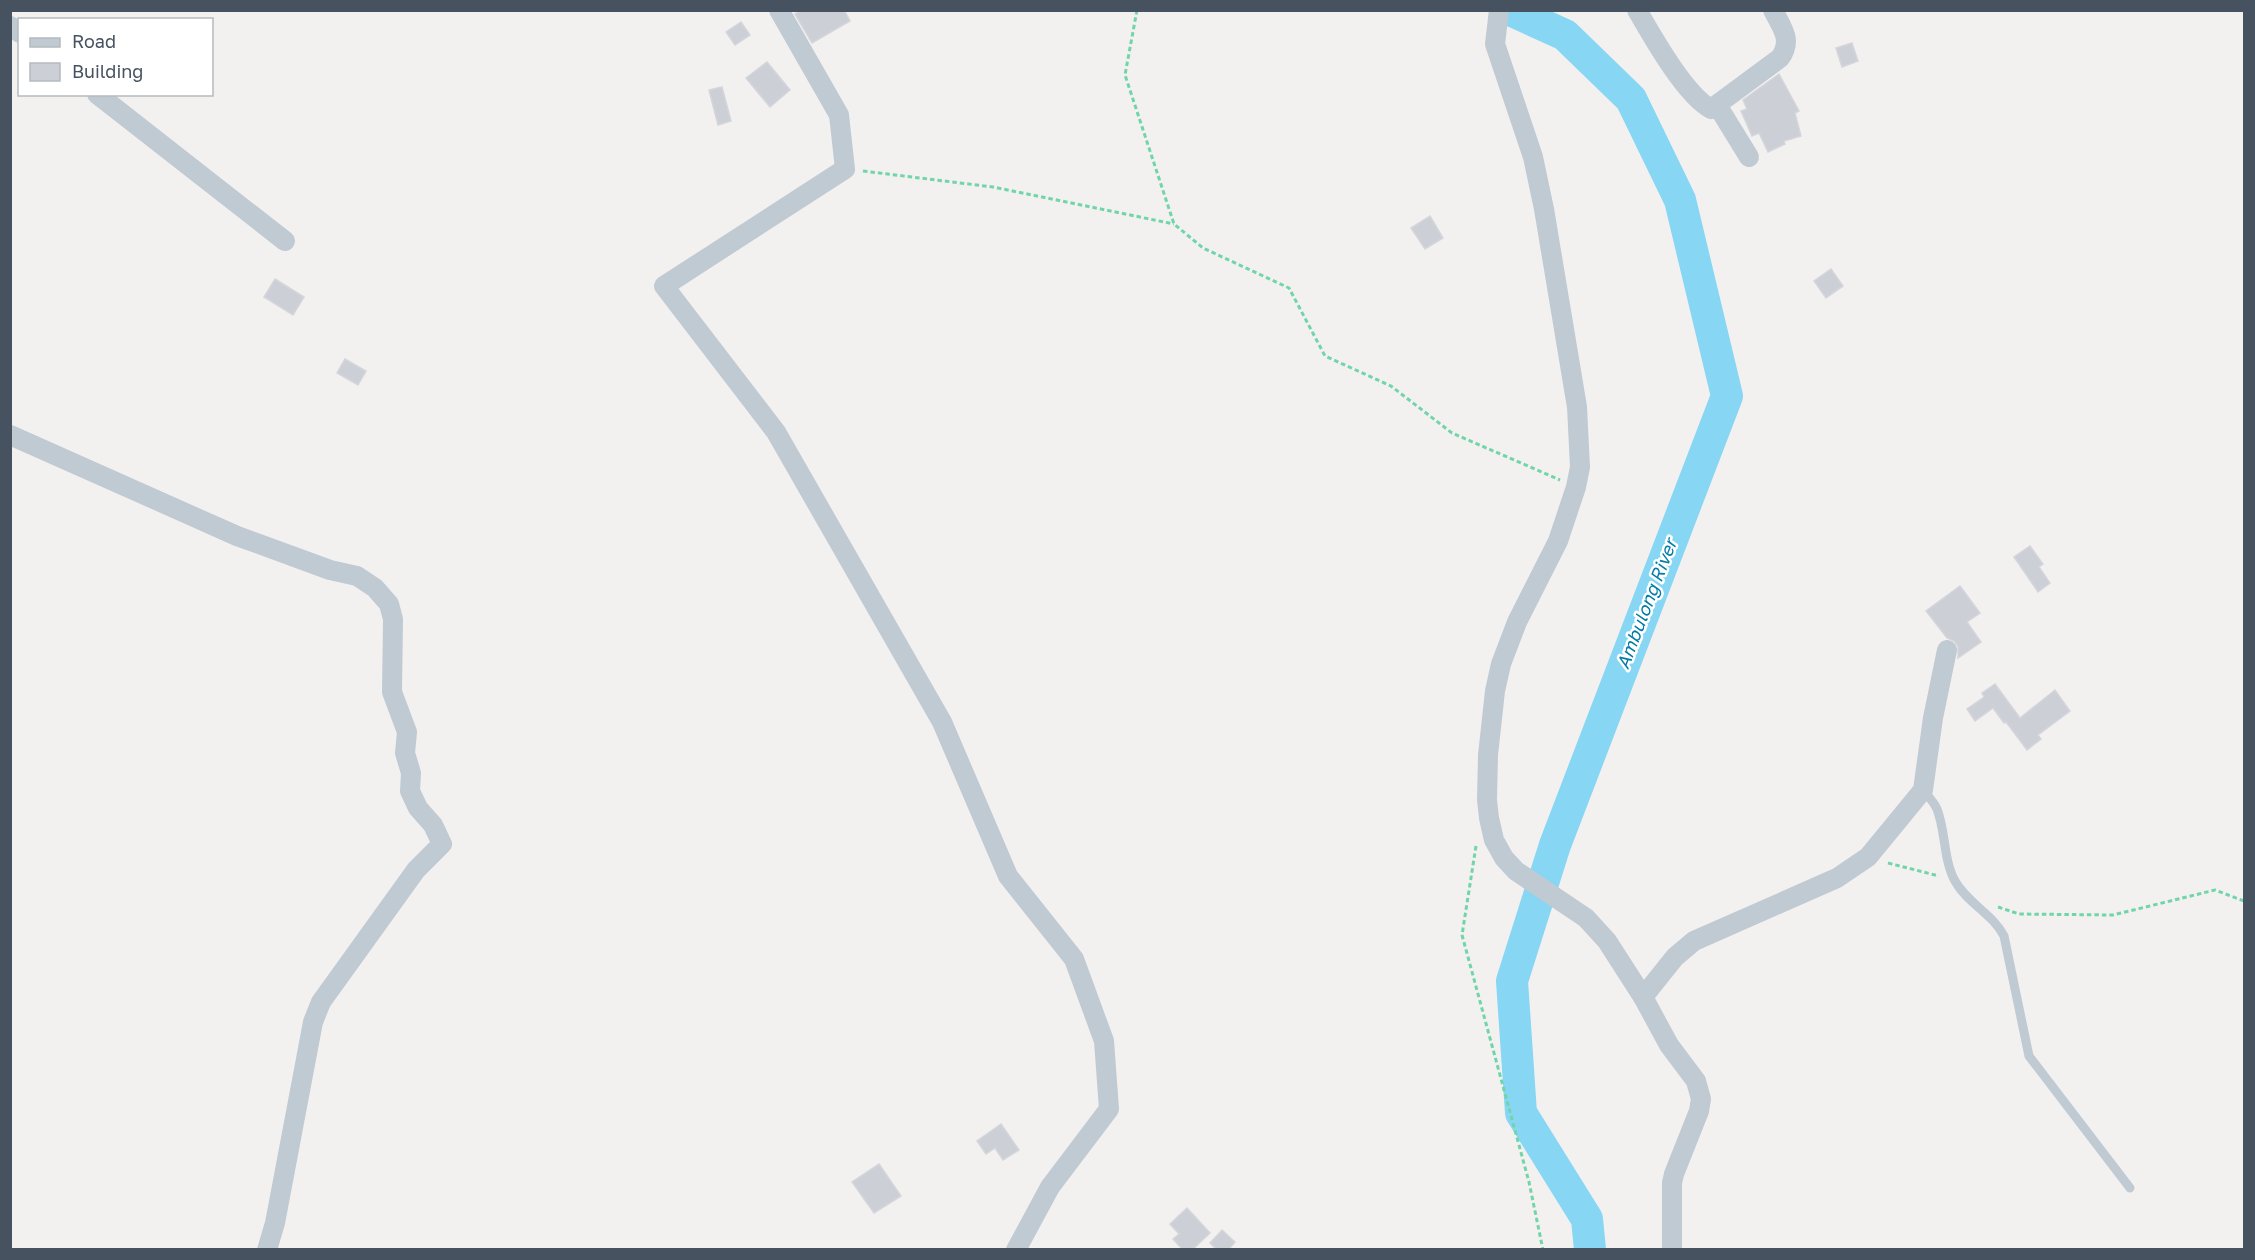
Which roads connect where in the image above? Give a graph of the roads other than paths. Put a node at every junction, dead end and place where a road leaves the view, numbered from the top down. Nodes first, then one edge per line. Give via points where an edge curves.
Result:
1 (779, 10) edge
2 (1499, 10) edge
3 (1637, 10) edge
4 (1773, 10) edge
5 (101, 96) edge
6 (1717, 105) junction
7 (1749, 157) dead end
8 (285, 241) dead end
9 (10, 435) edge
10 (1947, 650) dead end
11 (1923, 790) junction
12 (1643, 997) junction
13 (2130, 1188) dead end
14 (267, 1250) edge
15 (1016, 1250) edge
16 (1672, 1250) edge

1 - 15 street via 839,116 845,169 664,286 776,432 942,722 1008,876 1078,969 1104,1041 1109,1109 1050,1187
2 - 12 street via 1496,44 1533,157 1544,209 1577,407 1580,467 1558,541 1517,622 1501,664 1488,755 1489,818 1494,840 1504,858 1533,884 1586,918 1607,941
3 - 6 street via 1702,104 1711,108
4 - 6 street via 1784,32 1786,50
5 - 8 street
6 - 7 street
9 - 14 street via 237,536 357,576 389,604 393,619 393,692 407,732 405,753 411,773 410,791 442,844 417,870 321,1002 313,1022
10 - 11 street
11 - 12 street via 1868,857 1837,878 1694,941 1675,957
11 - 13 lane via 1938,811 1953,876 1965,896 2004,936 2032,1061
12 - 16 street via 1669,1045 1696,1081 1701,1099 1674,1174

